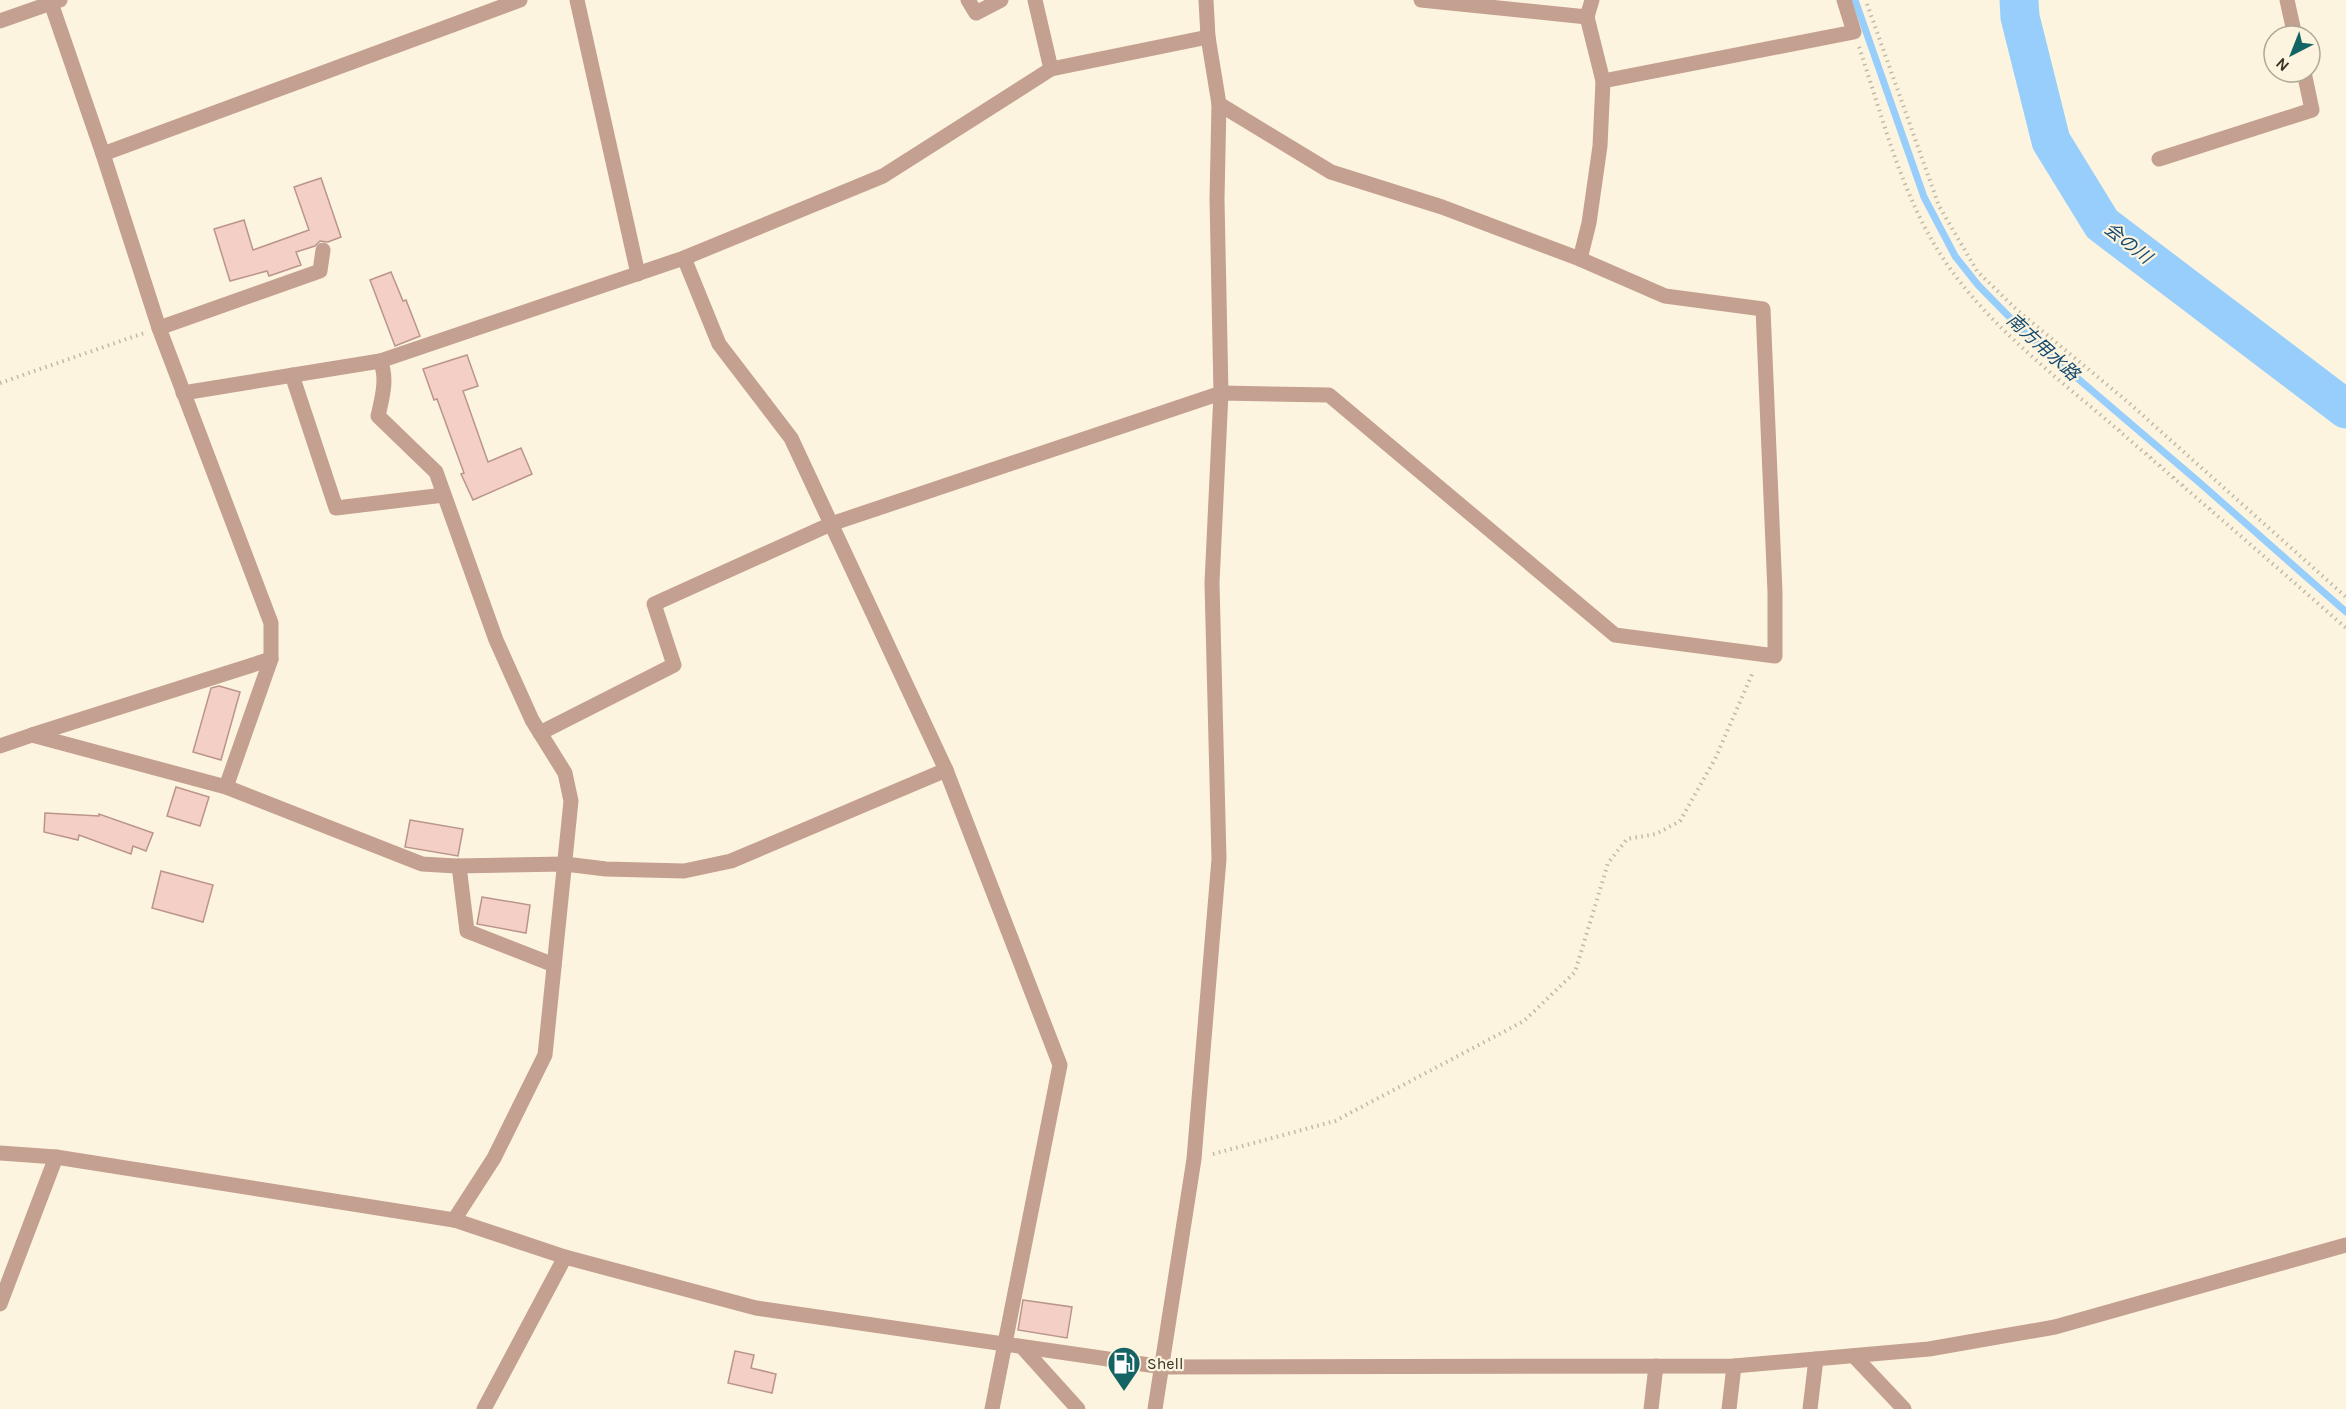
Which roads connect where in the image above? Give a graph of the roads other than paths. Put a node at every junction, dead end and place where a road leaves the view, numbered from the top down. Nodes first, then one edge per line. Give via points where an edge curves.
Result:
1 (520, 0) edge
2 (577, 0) edge
3 (968, 0) edge
4 (1001, 0) edge
5 (1035, 0) edge
6 (1206, 0) edge
7 (1421, 0) edge
8 (1592, 0) edge
9 (1844, 0) edge
10 (2287, 0) edge
11 (54, 1) edge
12 (1587, 17) junction
13 (0, 21) edge
14 (2292, 24) edge
15 (1208, 37) junction
16 (1051, 69) junction
17 (1604, 81) junction
18 (2307, 84) edge
19 (1219, 104) junction
20 (103, 154) junction
21 (2158, 159) dead end
22 (323, 250) dead end
23 (684, 258) junction
24 (1580, 259) junction
25 (638, 274) junction
26 (159, 328) junction
27 (380, 361) junction
28 (292, 375) junction
29 (183, 393) junction
30 (1221, 393) junction
31 (444, 495) junction
32 (831, 524) junction
33 (271, 660) junction
34 (540, 733) junction
35 (32, 735) junction
36 (0, 746) edge
37 (946, 770) junction
38 (226, 787) junction
39 (565, 864) junction
40 (459, 866) junction
41 (554, 965) junction
42 (0, 1154) edge
43 (56, 1157) junction
44 (454, 1220) junction
45 (2346, 1245) edge
46 (565, 1257) junction
47 (0, 1304) edge
48 (1005, 1345) junction
49 (1023, 1348) junction
50 (1854, 1356) junction
51 (1816, 1359) junction
52 (1656, 1366) junction
53 (1734, 1366) junction
54 (1163, 1367) junction
55 (484, 1409) edge
56 (992, 1409) edge
57 (1078, 1409) edge
58 (1155, 1409) edge
59 (1651, 1409) edge
60 (1729, 1409) edge
61 (1810, 1409) edge
62 (1904, 1409) edge

1 - 20 street
2 - 25 street
3 - 4 street via 976,13
5 - 16 street
6 - 15 street
7 - 12 street
8 - 12 street
9 - 17 street via 1854,32
10 - 14 street
11 - 13 street
11 - 20 street
12 - 17 street
15 - 16 street
15 - 19 street
16 - 23 street via 883,176
17 - 24 street via 1600,146
18 - 21 street via 2312,110
19 - 24 street via 1331,172 1442,207
19 - 30 street
20 - 26 street
22 - 26 street via 320,271
23 - 25 street
23 - 32 street via 720,344 791,438
24 - 30 street via 1665,296 1763,309 1775,656 1615,635 1329,395
25 - 27 street
26 - 29 street
27 - 28 street
27 - 31 street via 384,369 378,416 436,472
28 - 29 street
28 - 31 street via 336,508
29 - 33 street via 271,623
30 - 32 street
30 - 54 street via 1212,583 1219,860 1194,1159
31 - 34 street via 495,640
32 - 34 street via 654,604 674,665
32 - 37 street
33 - 35 street
33 - 38 street
34 - 39 street via 566,773 571,801
35 - 36 street
35 - 38 street
37 - 39 street via 731,861 684,871
37 - 48 street via 1060,1065
38 - 40 street via 422,864
39 - 40 street
39 - 41 street
40 - 41 street via 467,931
41 - 44 street via 545,1054 494,1158
42 - 43 street
43 - 44 street
43 - 47 street
44 - 46 street
45 - 50 street via 2055,1327 1929,1349
46 - 48 street via 756,1308
46 - 55 street
48 - 49 street
48 - 56 street
49 - 54 street
49 - 57 street
50 - 51 street
50 - 62 street
51 - 53 street
51 - 61 street
52 - 53 street
52 - 54 street
52 - 59 street
53 - 60 street
54 - 58 street

